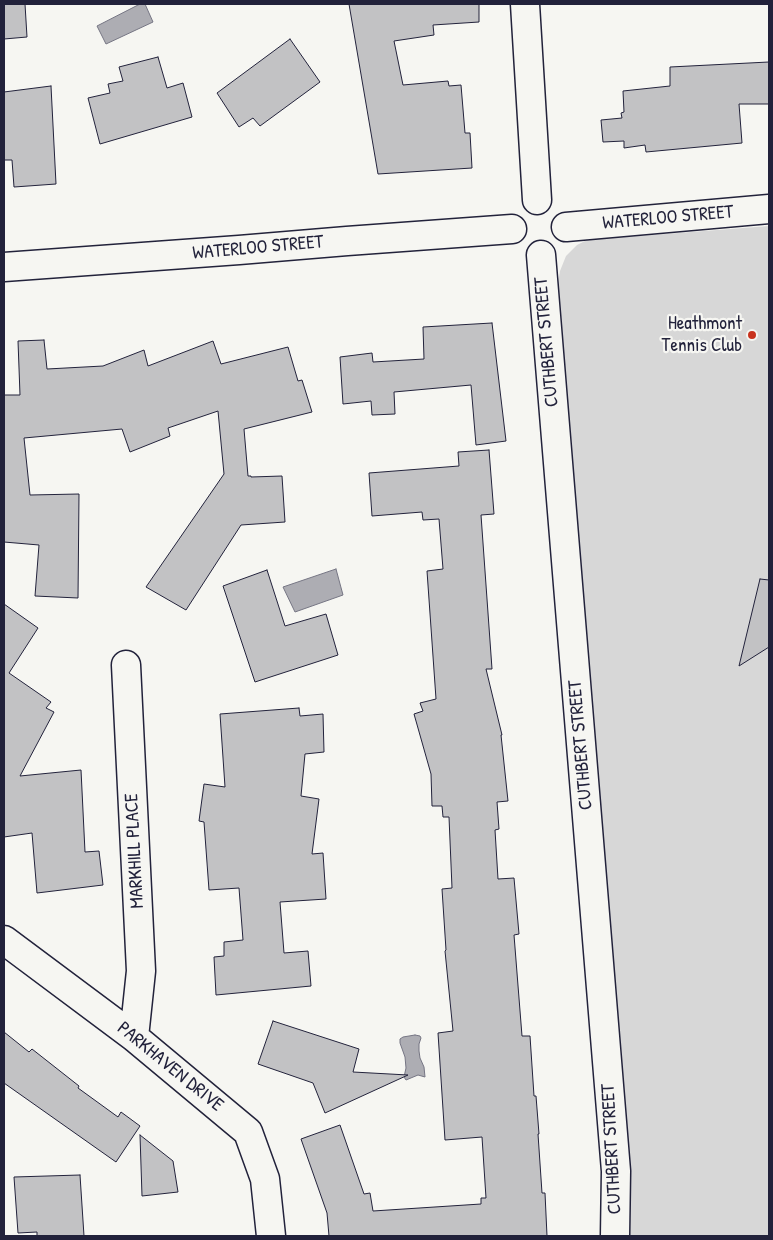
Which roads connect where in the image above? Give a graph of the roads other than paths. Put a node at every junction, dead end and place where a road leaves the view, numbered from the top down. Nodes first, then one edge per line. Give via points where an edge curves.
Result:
1 (525, 4) edge
2 (537, 200) junction
3 (769, 210) edge
4 (566, 226) junction
5 (512, 229) junction
6 (541, 255) junction
7 (4, 267) edge
8 (126, 665) dead end
9 (4, 940) edge
10 (134, 1037) junction
11 (271, 1236) edge
12 (615, 1236) edge

1 - 2 street
2 - 4 street via 557,207 564,215
2 - 5 street via 518,209
3 - 4 street, WATERLOO STREET
4 - 6 street via 559,246
5 - 6 street via 521,248
5 - 7 street, WATERLOO STREET
6 - 12 street, CUTHBERT STREET via 616,1171
8 - 10 street, MARKHILL PLACE via 141,972
9 - 10 street, PARKHAVEN DRIVE
10 - 11 street, PARKHAVEN DRIVE via 248,1132 266,1179

